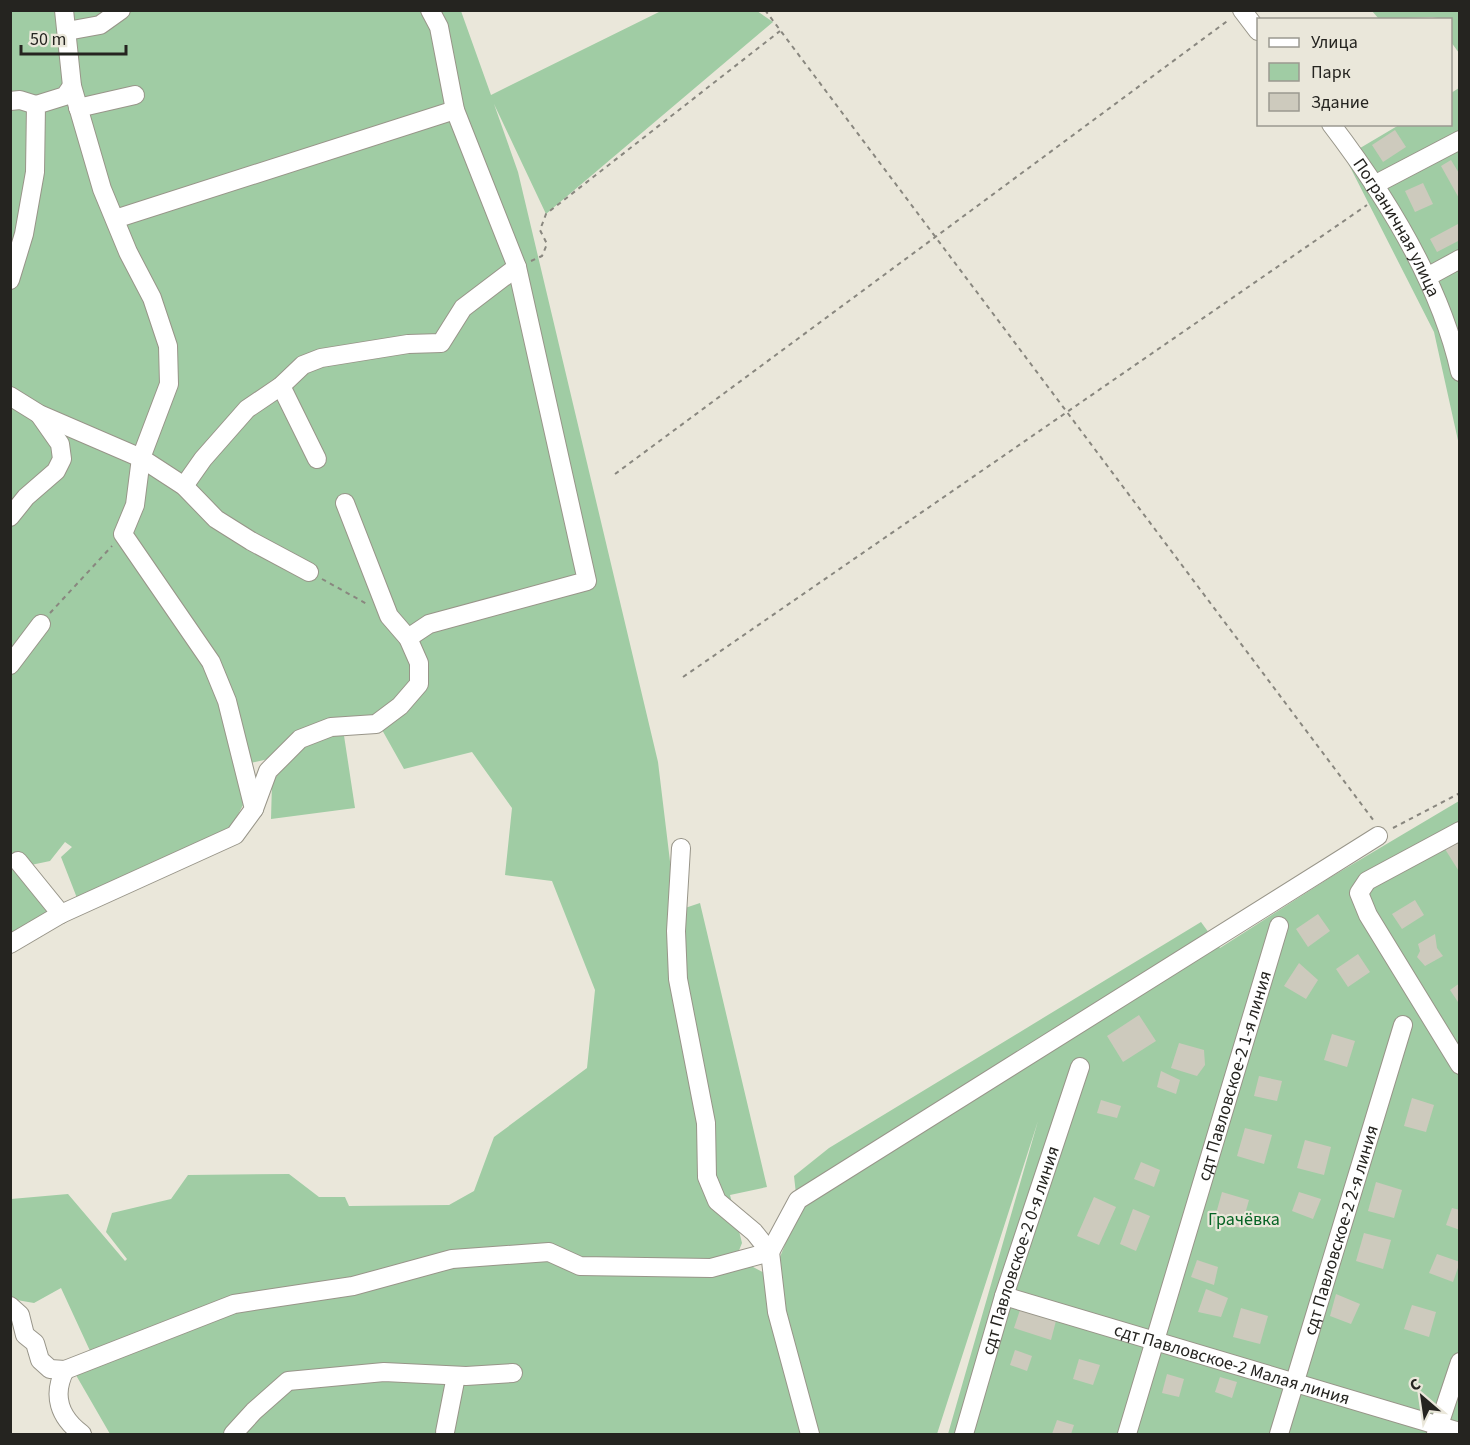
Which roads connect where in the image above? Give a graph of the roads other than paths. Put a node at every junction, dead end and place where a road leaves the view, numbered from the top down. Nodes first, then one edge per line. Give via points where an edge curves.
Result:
1 (64, 10) edge
2 (122, 10) edge
3 (430, 10) edge
4 (1237, 14) edge
5 (1257, 30) edge
6 (67, 31) junction
7 (72, 86) junction
8 (135, 95) dead end
9 (10, 101) edge
10 (36, 105) junction
11 (78, 108) junction
12 (455, 110) junction
13 (1332, 126) edge
14 (1460, 140) edge
15 (1377, 190) junction
16 (115, 219) junction
17 (1460, 259) edge
18 (517, 267) junction
19 (1427, 277) junction
20 (10, 280) edge
21 (1460, 372) edge
22 (281, 386) junction
23 (10, 396) edge
24 (39, 414) junction
25 (141, 458) junction
26 (317, 459) dead end
27 (184, 486) junction
28 (345, 503) dead end
29 (10, 517) edge
30 (309, 572) road end
31 (41, 624) road end
32 (408, 638) junction
33 (10, 665) edge
34 (254, 809) junction
35 (1460, 831) edge
36 (1378, 836) road end
37 (681, 848) dead end
38 (18, 861) dead end
39 (61, 914) junction
40 (1279, 926) dead end
41 (10, 944) edge
42 (1403, 1025) dead end
43 (1460, 1065) edge
44 (1080, 1067) dead end
45 (770, 1252) junction
46 (1004, 1296) junction
47 (10, 1306) edge
48 (1155, 1342) junction
49 (1460, 1362) edge
50 (65, 1370) junction
51 (513, 1373) dead end
52 (456, 1376) junction
53 (1294, 1383) junction
54 (1437, 1430) edge
55 (445, 1432) dead end
56 (1460, 1432) edge
57 (82, 1434) edge
58 (233, 1434) edge
59 (810, 1434) edge
60 (964, 1434) edge
61 (1127, 1434) edge
62 (1278, 1434) edge

1 - 6 street
2 - 6 street via 100,26
3 - 12 street via 439,27
4 - 5 street
6 - 7 street
7 - 10 street via 65,96
7 - 11 street
8 - 11 street
9 - 10 street
10 - 20 street via 35,172 24,234
11 - 16 street
12 - 16 street
12 - 18 street
13 - 15 street, Пограничная улица
14 - 15 street
15 - 19 street, Пограничная улица
16 - 25 street via 152,298 168,346 169,384
17 - 19 street
18 - 22 street via 463,308 441,343 321,358 303,365
18 - 32 street via 587,581 429,624
19 - 21 street, Пограничная улица via 1451,334
22 - 26 street
22 - 27 street via 247,408
23 - 24 street
24 - 25 street
24 - 29 street via 60,444 62,459 56,471
25 - 27 street
25 - 34 street via 135,506 123,534 211,662 226,701
27 - 30 street via 216,519
28 - 32 street via 389,616
31 - 33 street
32 - 34 street via 419,663 419,684 400,706 376,724 331,727 300,739 268,771
34 - 39 street via 235,835
35 - 43 street via 1367,881 1359,893 1368,915
36 - 45 street via 798,1200
37 - 45 street via 676,931 678,979 706,1123 707,1177 717,1201 754,1232
38 - 39 street
39 - 41 street
40 - 48 street, сдт Павловское-2 1-я линия
42 - 53 street, сдт Павловское-2 2-я линия
44 - 46 street, сдт Павловское-2 0-я линия
45 - 50 street via 711,1268 580,1266 549,1252 452,1259 353,1286 234,1304
45 - 59 street via 777,1312
46 - 48 street, сдт Павловское-2 Малая линия
46 - 60 street, сдт Павловское-2 0-я линия
47 - 50 street via 20,1315 25,1335 35,1343 40,1360 50,1369
48 - 53 street, сдт Павловское-2 Малая линия
48 - 61 street, сдт Павловское-2 1-я линия
49 - 54 street
50 - 57 street via 57,1386 59,1404
51 - 52 street
52 - 55 street
52 - 58 street via 384,1372 288,1381
53 - 54 street, сдт Павловское-2 Малая линия
53 - 62 street, сдт Павловское-2 2-я линия
54 - 56 street, сдт Павловское-2 Малая линия

